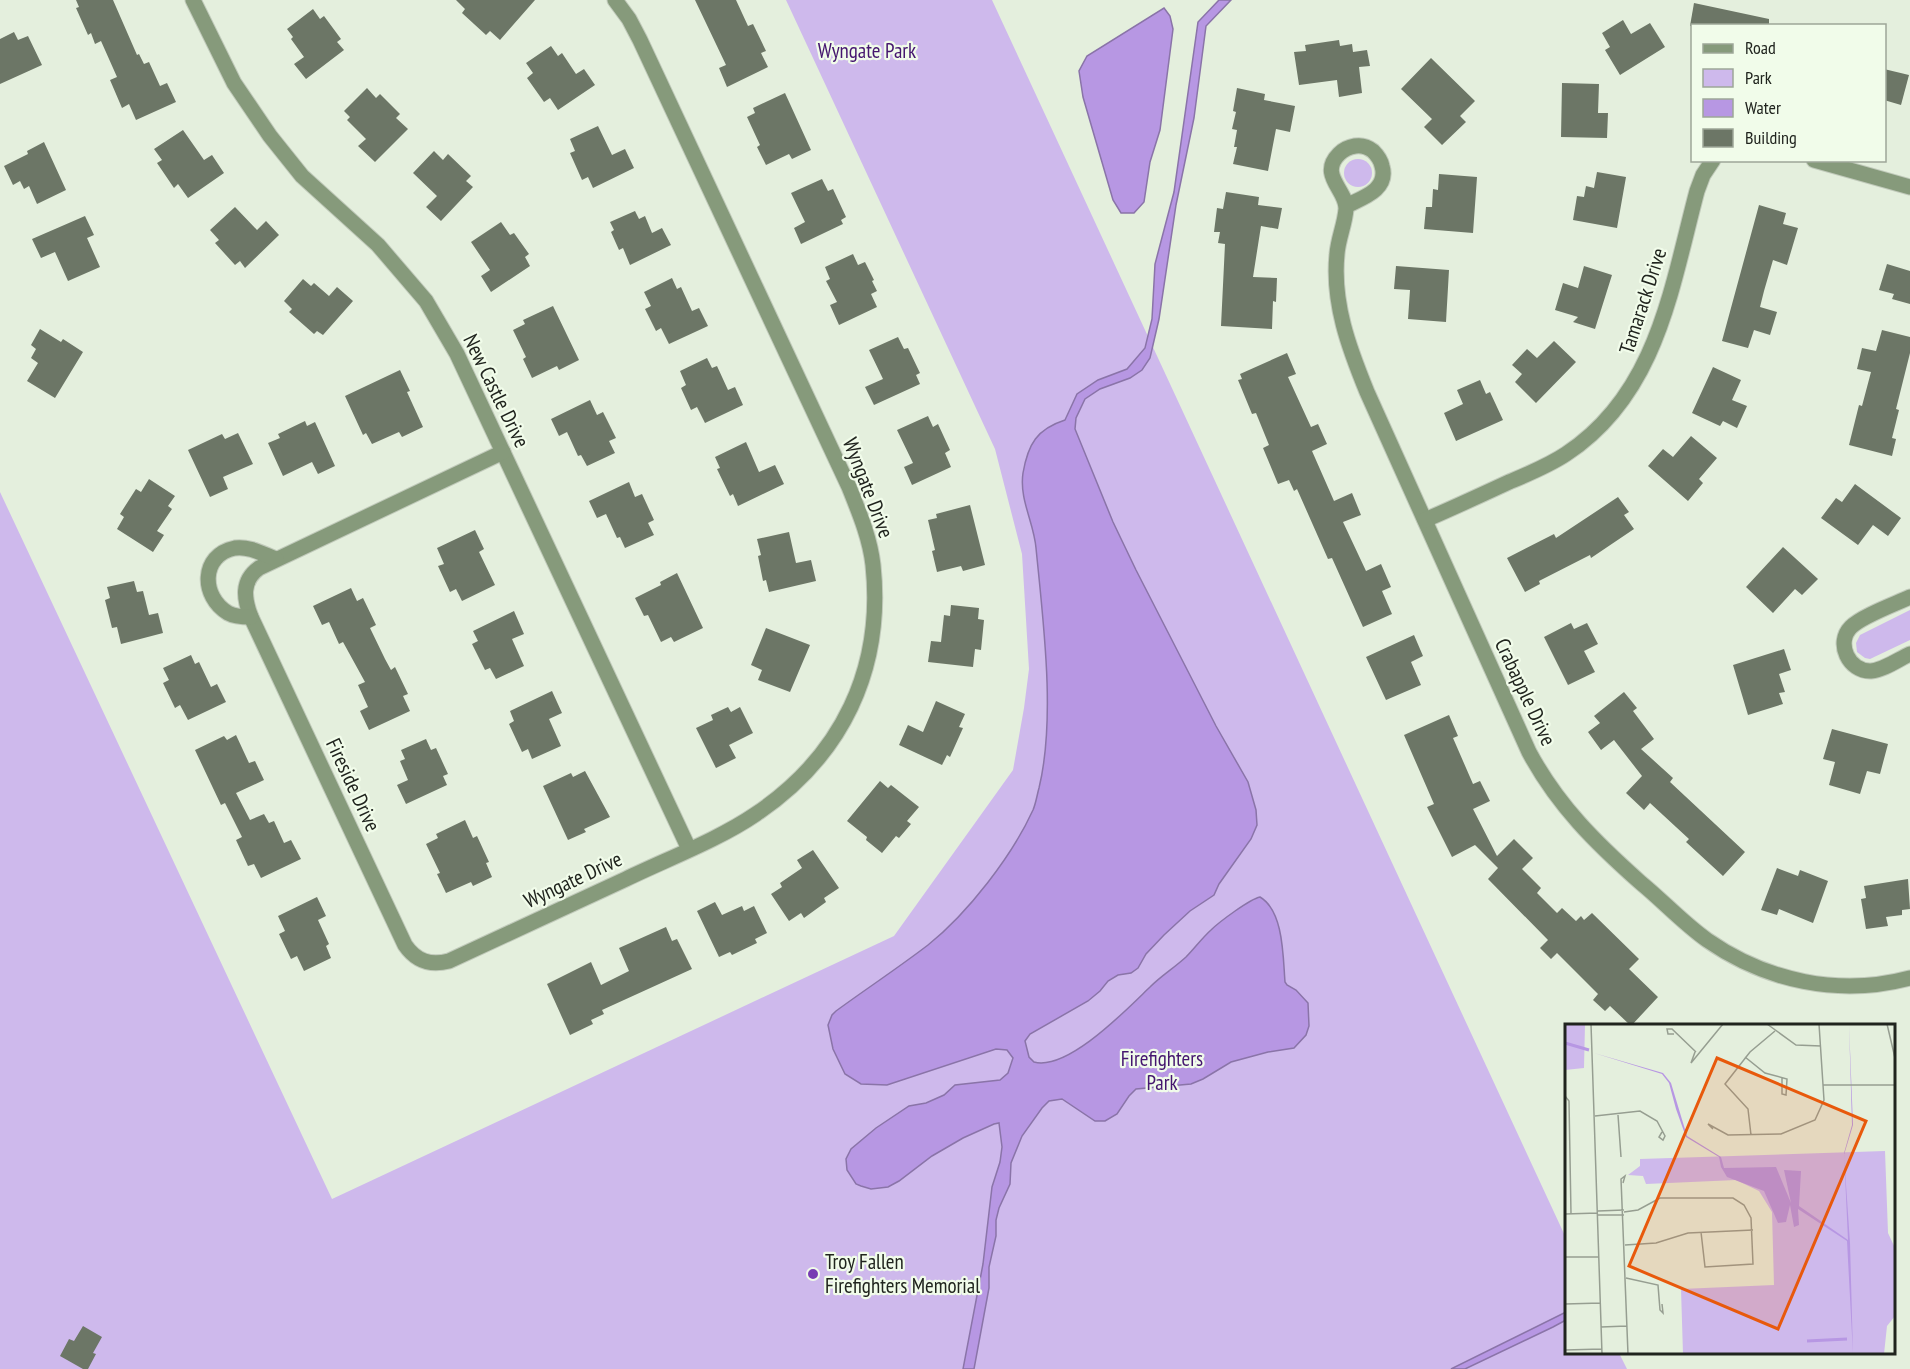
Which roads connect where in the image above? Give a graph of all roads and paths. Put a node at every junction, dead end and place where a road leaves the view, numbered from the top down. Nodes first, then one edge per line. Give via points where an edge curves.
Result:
1 (193, 0) edge
2 (615, 0) edge
3 (1712, 162) edge
4 (1821, 162) edge
5 (1910, 187) edge
6 (1346, 206) dead end
7 (503, 452) junction
8 (1425, 520) junction
9 (276, 559) junction
10 (1910, 597) edge
11 (251, 617) junction
12 (1910, 654) edge
13 (689, 849) junction
14 (426, 963) joint
15 (1910, 978) edge

1 - 7 street, New Castle Drive via 234,83 270,136 302,176 378,245 426,301 457,354
2 - 13 street, Wyngate Drive via 640,40 849,487 873,564 874,617 868,657 854,700 831,744 782,796 754,816
3 - 8 street, Tamarack Drive via 1697,191 1657,337 1642,372 1614,412 1565,455
4 - 5 street
6 - 8 street, Crabapple Drive via 1336,270 1342,324 1367,392
7 - 9 street, Fireside Drive
7 - 13 street, New Castle Drive
8 - 15 street, Crabapple Drive via 1529,752 1567,811 1595,841 1704,938 1755,968 1828,986 1850,987
9 - 11 street, Fireside Drive via 259,567 248,580 245,599
9 - 11 street via 236,548 220,555 210,570 208,587 216,603 230,614
10 - 12 street via 1859,621 1844,640 1850,661 1864,670 1877,670
11 - 14 street, Fireside Drive via 405,945
13 - 14 street, Wyngate Drive via 449,961

